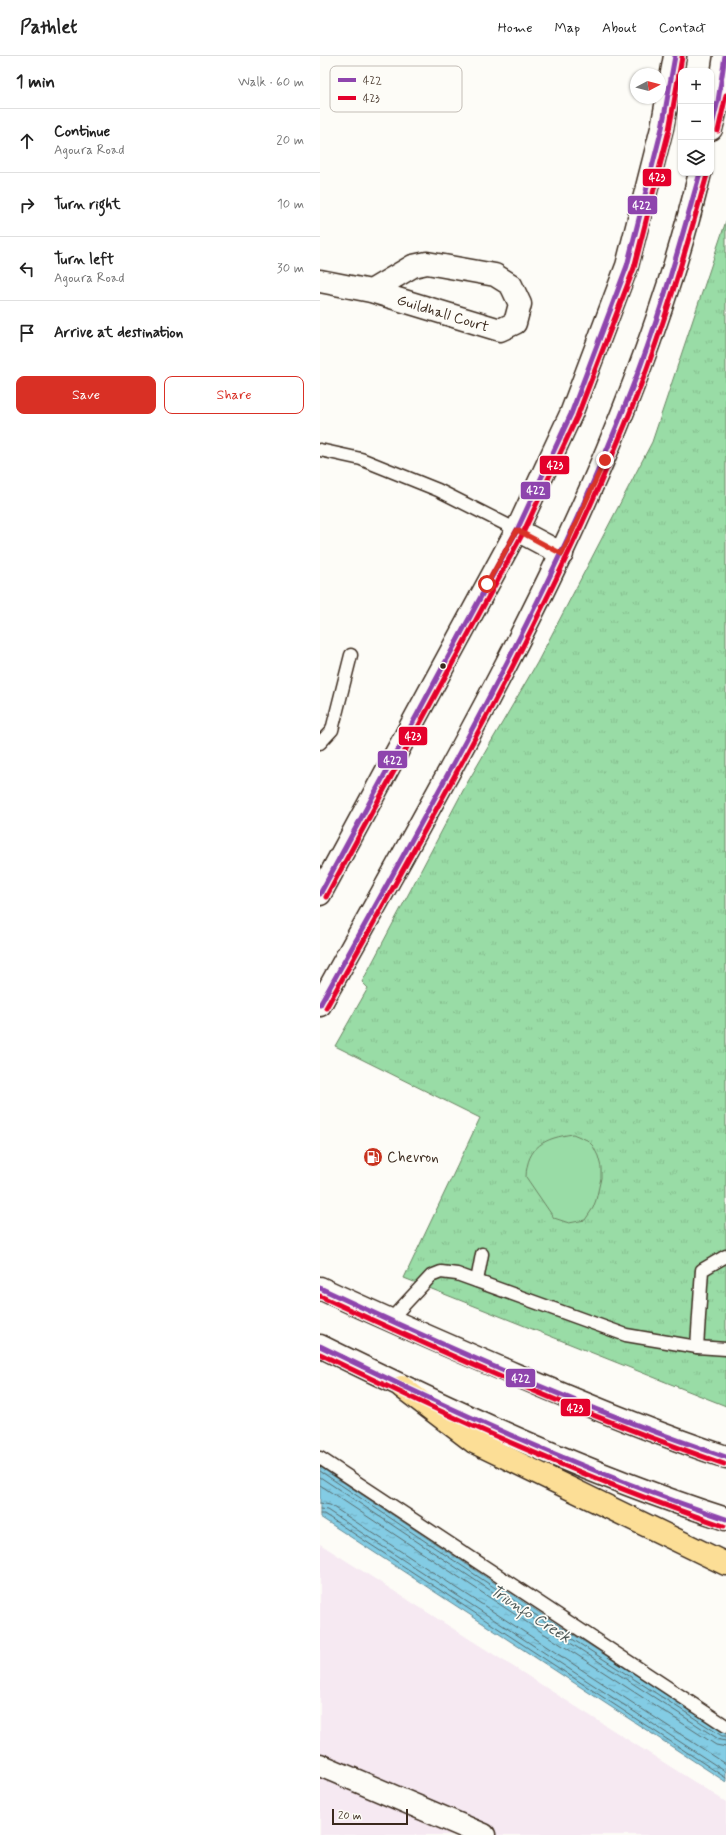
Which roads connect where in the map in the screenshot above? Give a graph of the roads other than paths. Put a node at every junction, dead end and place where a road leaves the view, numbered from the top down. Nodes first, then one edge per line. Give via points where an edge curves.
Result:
1 (675, 56) edge
2 (725, 56) edge
3 (714, 117) edge
4 (699, 176) edge
5 (320, 281) edge
6 (371, 292) junction
7 (320, 450) edge
8 (517, 530) junction
9 (562, 554) junction
10 (351, 655) dead end
11 (320, 743) edge
12 (320, 894) edge
13 (320, 1006) edge
14 (482, 1254) dead end
15 (726, 1256) edge
16 (477, 1281) junction
17 (320, 1288) edge
18 (389, 1321) junction
19 (320, 1346) edge
20 (696, 1347) junction
21 (726, 1350) edge
22 (402, 1387) junction
23 (726, 1457) edge
24 (320, 1458) edge
25 (726, 1519) edge
26 (726, 1564) edge
27 (726, 1726) edge
28 (320, 1765) edge
29 (484, 1835) edge

1 - 8 main road via 662,128 627,266 571,414
2 - 3 main road
4 - 9 main road via 690,217 653,336 605,460
5 - 6 main road, Guildhall Court
6 - 6 main road, Guildhall Court via 500,330 515,323 520,304 511,285 494,275 427,262 413,266
7 - 8 lane via 361,459 438,490
8 - 9 main road
8 - 12 main road
9 - 13 main road via 481,714
10 - 11 lane via 332,730
14 - 16 lane
15 - 20 lane via 702,1270
16 - 18 lane via 441,1272 431,1276
16 - 20 lane via 626,1335
17 - 18 main road
18 - 23 main road via 588,1405
19 - 22 main road
20 - 21 lane
22 - 25 main road via 557,1456 684,1506
22 - 26 highway via 474,1442
24 - 27 lane
28 - 29 main road

